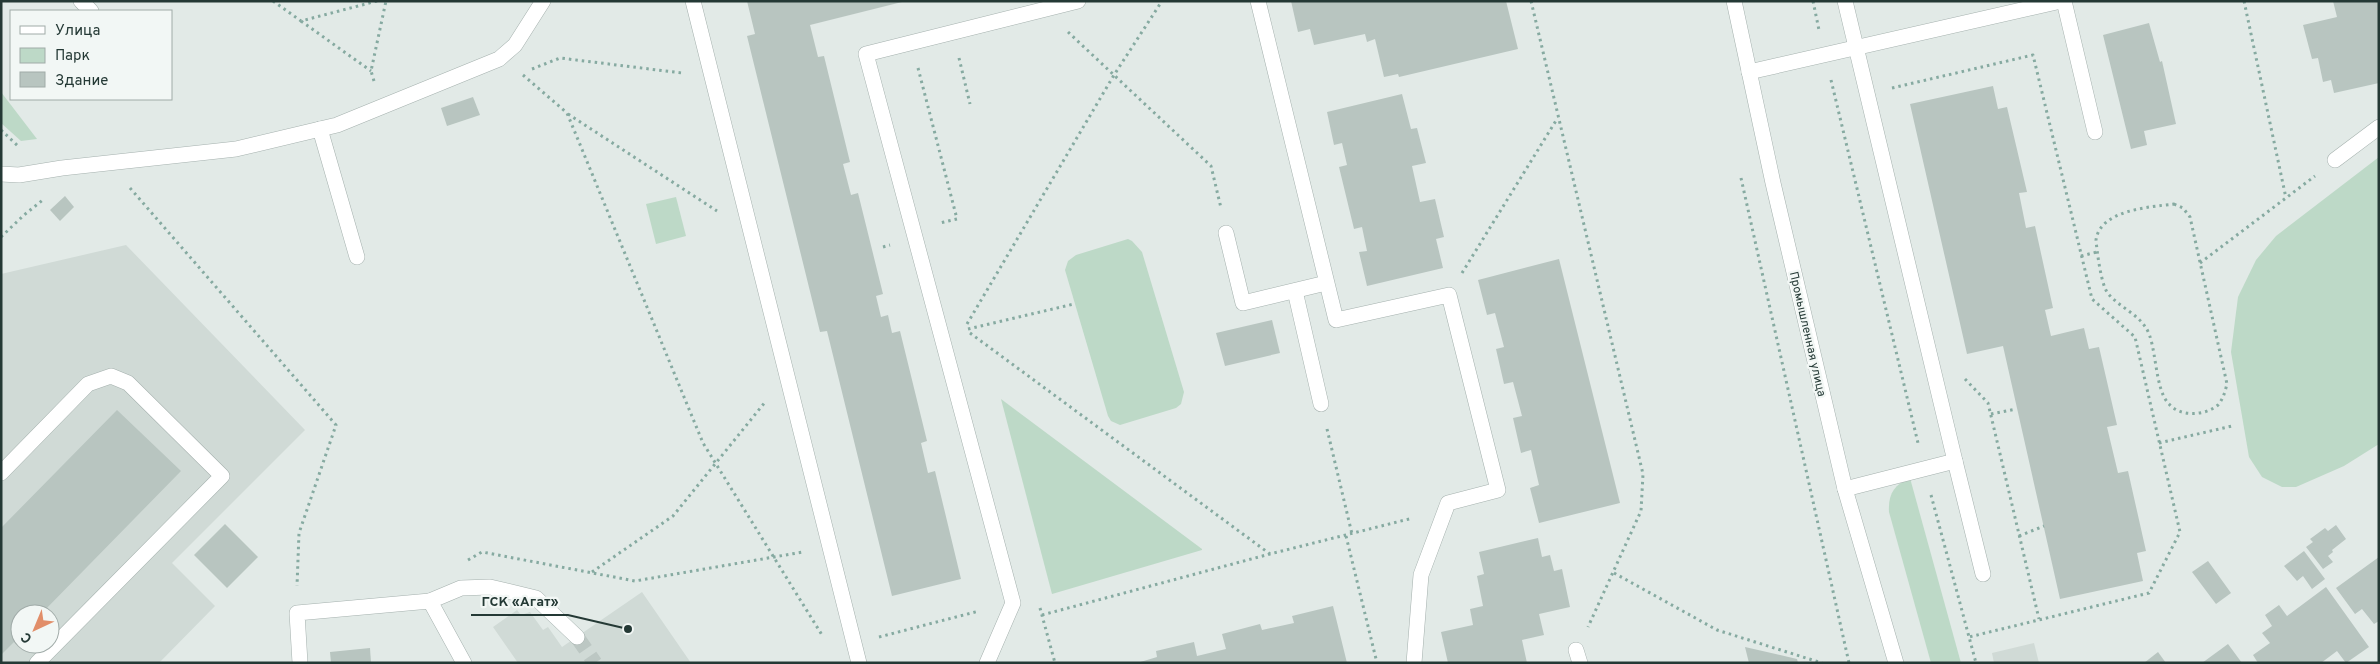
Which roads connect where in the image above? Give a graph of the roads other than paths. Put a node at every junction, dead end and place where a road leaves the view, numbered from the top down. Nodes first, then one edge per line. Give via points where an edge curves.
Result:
1 (81, 1) edge
2 (543, 1) edge
3 (693, 1) edge
4 (1078, 1) edge
5 (1258, 1) edge
6 (1734, 1) edge
7 (1845, 1) edge
8 (2063, 1) edge
9 (90, 10) edge
10 (1856, 48) junction
11 (1749, 72) junction
12 (2379, 127) edge
13 (320, 130) junction
14 (2095, 132) dead end
15 (2335, 160) road end
16 (1, 174) edge
17 (1226, 233) road end
18 (357, 258) dead end
19 (1326, 284) junction
20 (1295, 292) junction
21 (1321, 404) road end
22 (1956, 461) junction
23 (1, 473) edge
24 (1845, 489) junction
25 (1983, 574) dead end
26 (430, 601) junction
27 (577, 637) tunnel mouth
28 (37, 663) edge
29 (300, 663) edge
30 (464, 663) edge
31 (859, 663) edge
32 (987, 663) edge
33 (1414, 663) edge
34 (1896, 663) edge

1 - 9 street
2 - 13 street via 515,45 499,60
3 - 31 street
4 - 32 street via 866,54 1014,603
5 - 19 street
6 - 11 street, Промышленная улица
7 - 10 street
8 - 10 street
8 - 14 street
10 - 11 street
10 - 22 street
11 - 24 street, Промышленная улица
12 - 15 street
13 - 16 street via 236,149 19,175
13 - 18 street
17 - 20 street via 1243,303
19 - 20 street
19 - 33 street via 1336,320 1449,295 1498,490 1448,503 1421,575
20 - 21 street
22 - 24 street
22 - 25 street
23 - 28 street via 88,384 111,376 128,383 222,476
24 - 34 street, Промышленная улица
26 - 27 street via 461,588 490,587 536,598
26 - 29 street via 297,613
26 - 30 street

